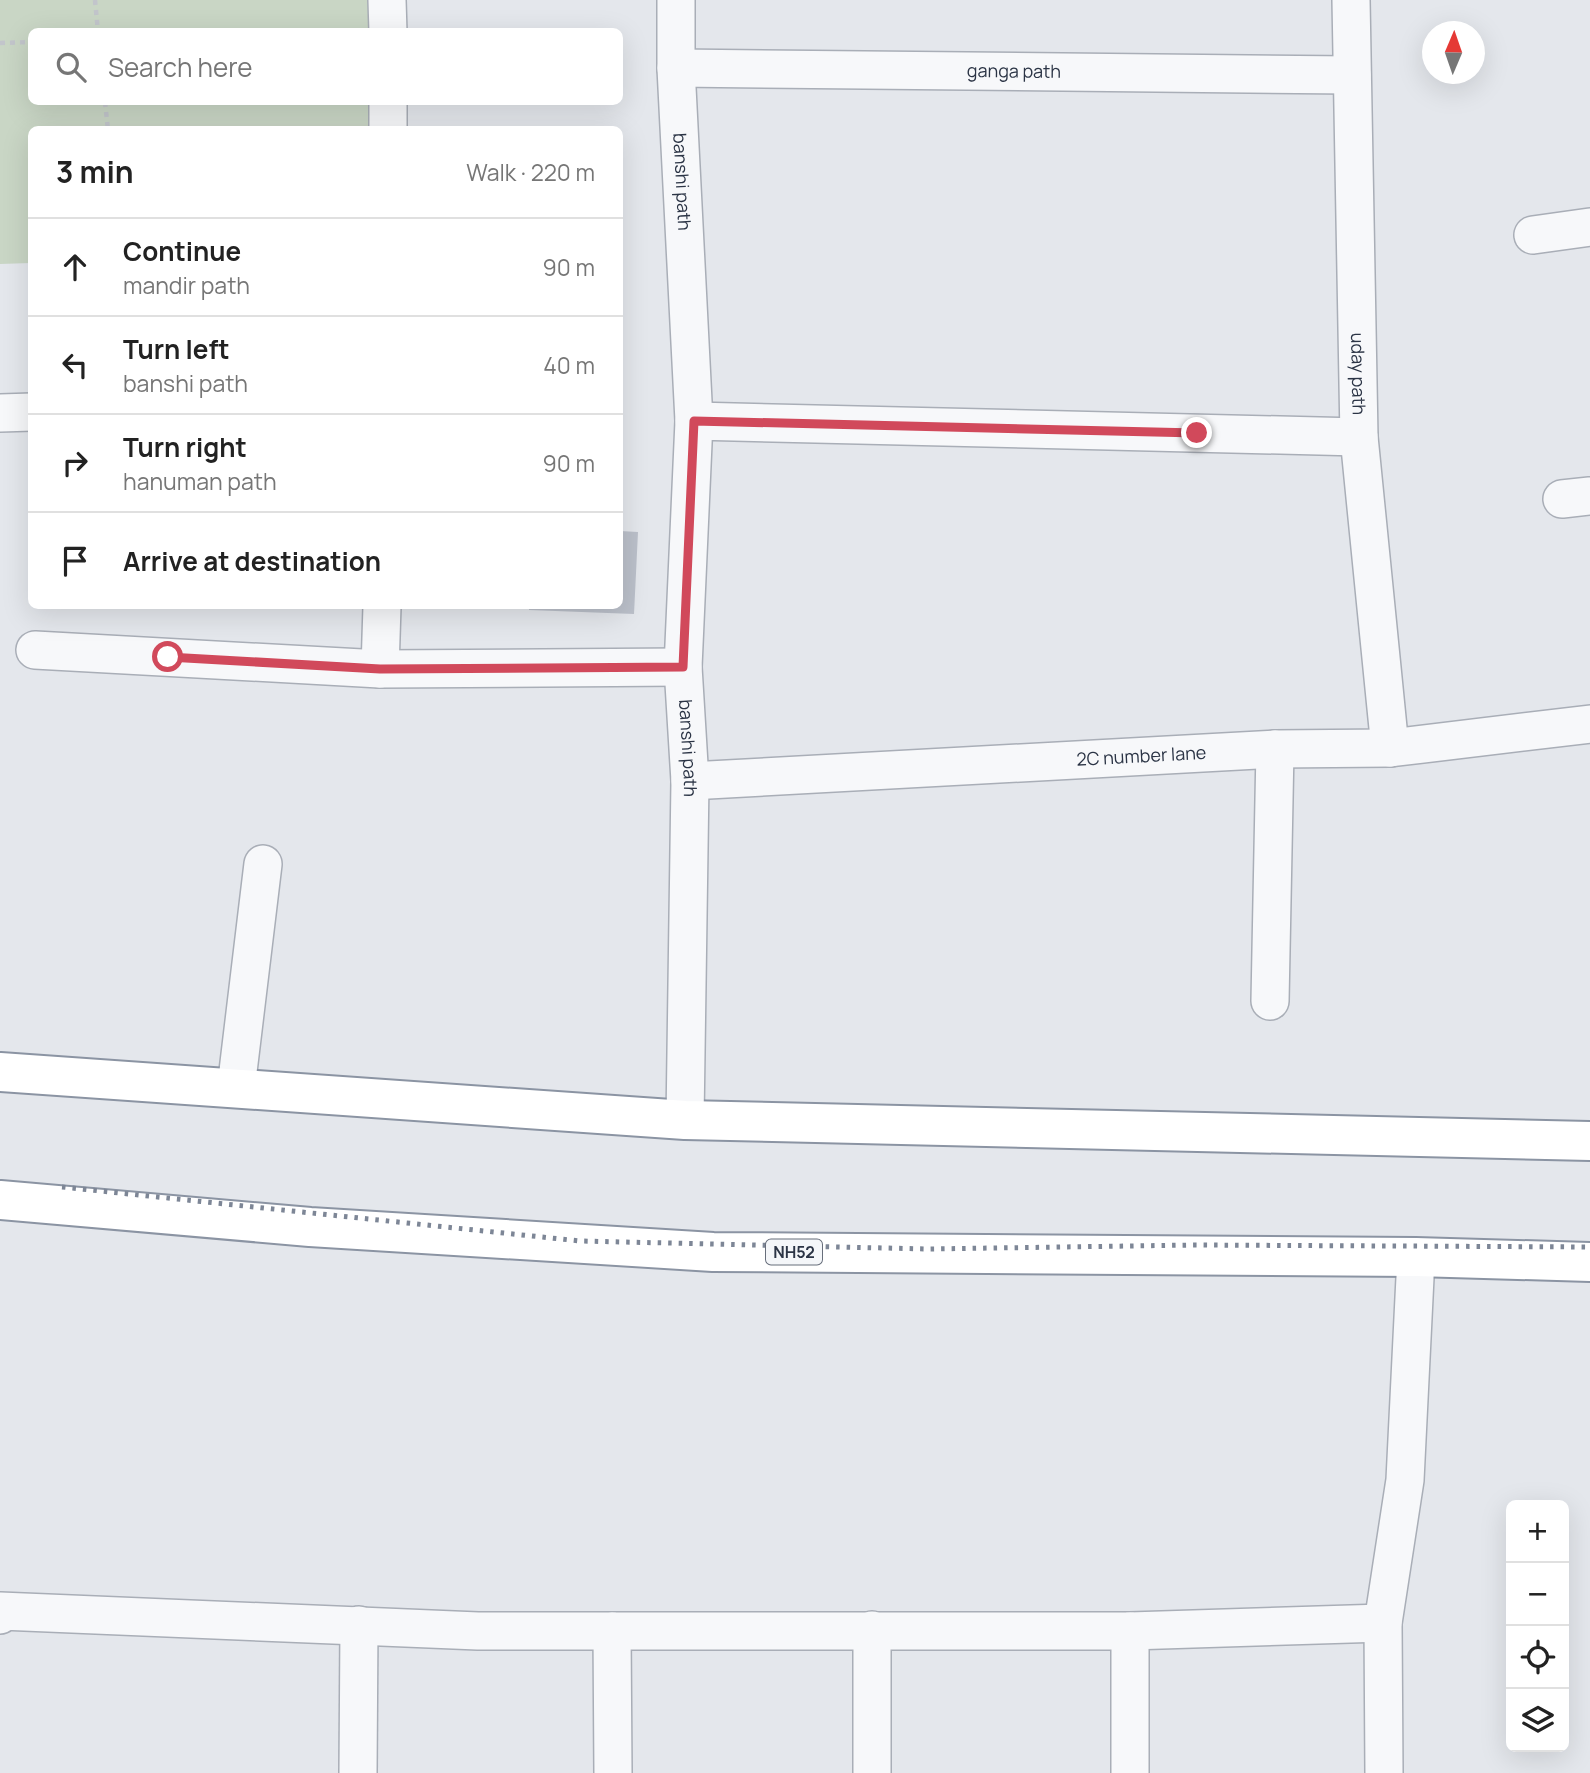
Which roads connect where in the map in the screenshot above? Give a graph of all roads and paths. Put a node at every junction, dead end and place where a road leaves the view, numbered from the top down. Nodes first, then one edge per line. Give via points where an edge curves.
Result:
1 (94, 0) edge
2 (387, 0) edge
3 (676, 0) edge
4 (1351, 0) edge
5 (98, 28) edge
6 (388, 28) edge
7 (28, 42) edge
8 (0, 43) edge
9 (676, 68) junction
10 (1352, 75) junction
11 (105, 105) edge
12 (388, 105) edge
13 (108, 126) edge
14 (388, 126) edge
15 (1590, 227) edge
16 (1533, 234) dead end
17 (28, 412) edge
18 (0, 413) edge
19 (694, 421) junction
20 (1359, 437) junction
21 (382, 609) edge
22 (36, 650) dead end
23 (683, 667) junction
24 (380, 669) junction
25 (1590, 724) edge
26 (1390, 748) junction
27 (1275, 749) junction
28 (690, 782) junction
29 (263, 864) dead end
30 (1270, 1001) dead end
31 (0, 1072) edge
32 (236, 1088) junction
33 (685, 1119) junction
34 (1590, 1141) edge
35 (0, 1199) edge
36 (1416, 1257) junction
37 (1590, 1262) edge
38 (0, 1615) edge
39 (1383, 1623) junction
40 (359, 1625) junction
41 (612, 1630) junction
42 (872, 1630) junction
43 (1130, 1631) junction
44 (358, 1773) edge
45 (613, 1773) edge
46 (872, 1773) edge
47 (1130, 1773) edge
48 (1384, 1773) edge

1 - 5 path
2 - 6 street
3 - 9 street, banshi path
4 - 10 street, uday path
7 - 8 path
9 - 10 street, ganga path
9 - 19 street, banshi path
10 - 20 street, uday path
11 - 13 path
12 - 14 street
15 - 16 street
17 - 18 street
19 - 20 street
19 - 23 street, banshi path
20 - 26 street, uday path
21 - 24 street
22 - 24 street
23 - 24 street
23 - 28 street, banshi path
25 - 26 street, 2C number lane
26 - 27 street, 2C number lane
27 - 28 street, 2C number lane
27 - 30 street
28 - 33 street, banshi path
29 - 32 street
31 - 32 highway
32 - 33 highway
33 - 34 highway
35 - 36 highway, NH52 via 310,1227 712,1252
36 - 37 highway, NH52
36 - 39 street via 1405,1480
38 - 40 street via 0,1611
39 - 43 street
39 - 48 street
40 - 41 street via 478,1631
40 - 44 street
41 - 42 street
41 - 45 street
42 - 43 street
42 - 46 street
43 - 47 street

